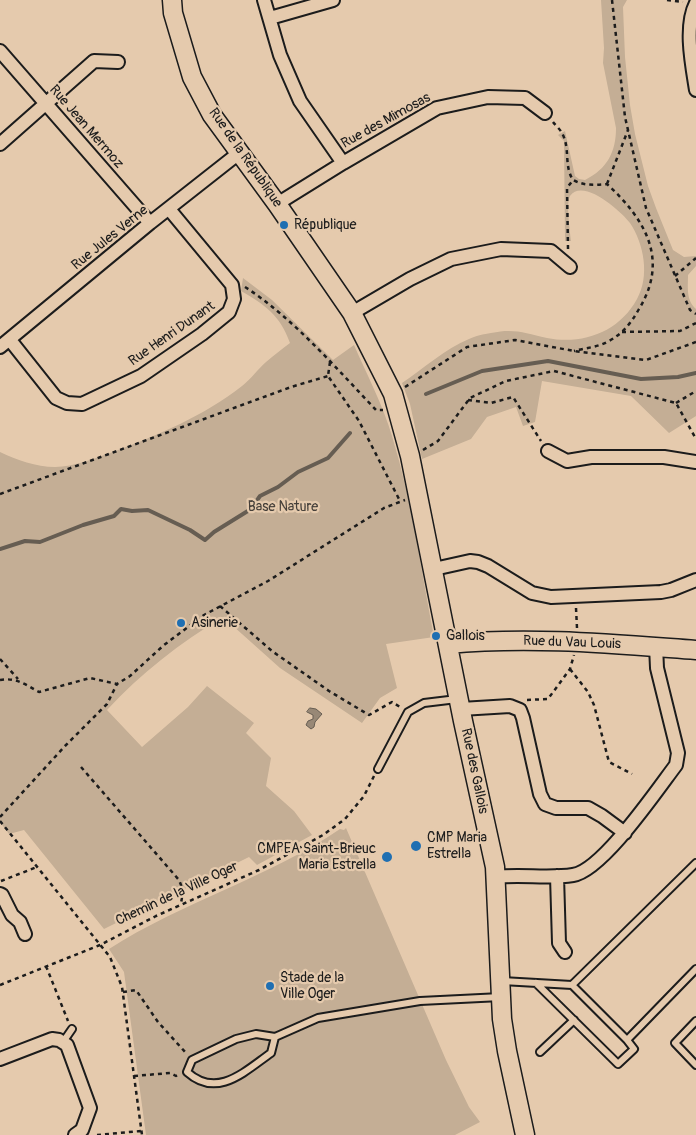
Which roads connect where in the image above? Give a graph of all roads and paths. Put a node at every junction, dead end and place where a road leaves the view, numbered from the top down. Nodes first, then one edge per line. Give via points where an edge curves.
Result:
1 (172, 0) edge
2 (264, 0) edge
3 (333, 0) edge
4 (612, 0) edge
5 (667, 0) edge
6 (696, 4) edge
7 (270, 18) junction
8 (0, 51) edge
9 (118, 62) dead end
10 (696, 90) edge
11 (46, 104) junction
12 (545, 113) joint
13 (628, 129) junction
14 (0, 144) edge
15 (239, 153) junction
16 (343, 163) junction
17 (573, 180) junction
18 (607, 184) junction
19 (277, 204) junction
20 (170, 209) junction
21 (150, 223) junction
22 (696, 258) edge
23 (570, 267) joint
24 (675, 276) junction
25 (232, 285) junction
26 (352, 313) junction
27 (696, 314) edge
28 (696, 323) edge
29 (620, 332) junction
30 (696, 342) edge
31 (5, 343) edge
32 (574, 351) junction
33 (330, 362) junction
34 (328, 376) junction
35 (696, 391) edge
36 (468, 400) junction
37 (676, 402) junction
38 (396, 403) junction
39 (696, 439) edge
40 (548, 451) joint
41 (410, 456) junction
42 (696, 462) edge
43 (0, 494) edge
44 (419, 497) junction
45 (400, 501) junction
46 (434, 569) junction
47 (696, 580) edge
48 (576, 597) junction
49 (220, 606) junction
50 (578, 642) junction
51 (448, 644) junction
52 (656, 646) junction
53 (696, 650) edge
54 (0, 659) edge
55 (570, 668) junction
56 (0, 680) edge
57 (18, 680) junction
58 (117, 684) junction
59 (460, 704) junction
60 (520, 710) junction
61 (408, 712) junction
62 (81, 767) dead end
63 (378, 770) joint
64 (632, 774) dead end
65 (0, 819) edge
66 (625, 833) junction
67 (696, 863) edge
68 (37, 867) junction
69 (557, 876) junction
70 (496, 877) junction
71 (0, 882) edge
72 (0, 894) edge
73 (181, 904) junction
74 (26, 934) dead end
75 (100, 944) junction
76 (565, 952) dead end
77 (46, 966) junction
78 (696, 969) edge
79 (536, 983) junction
80 (0, 985) edge
81 (572, 985) junction
82 (502, 989) junction
83 (123, 992) junction
84 (574, 1020) junction
85 (696, 1021) edge
86 (72, 1029) joint
87 (275, 1037) junction
88 (627, 1040) junction
89 (63, 1042) junction
90 (540, 1052) dead end
91 (0, 1059) edge
92 (192, 1060) junction
93 (696, 1065) edge
94 (187, 1072) junction
95 (134, 1076) junction
96 (141, 1131) junction
97 (75, 1135) edge
98 (98, 1135) edge
99 (142, 1135) edge
100 (525, 1135) edge

1 - 15 main road, Rue de la République via 192,77 212,115
2 - 7 street
3 - 7 street
4 - 13 path
5 - 6 path
6 - 10 street via 690,20
7 - 16 street via 280,55 300,101
8 - 11 street, Rue Jean Mermoz
9 - 11 street via 94,61
11 - 14 street
11 - 21 street, Rue Jean Mermoz
12 - 16 street, Rue des Mimosas via 525,98 488,97 437,108
12 - 17 path via 563,134 568,172
13 - 18 path
13 - 24 path via 646,208
15 - 19 main road, Rue de la République
15 - 20 street, Rue Jules Verne
16 - 19 street, Rue des Mimosas
17 - 18 path via 587,185
17 - 23 path via 566,196
18 - 29 path via 638,219 650,241 654,273 646,298 629,326
19 - 26 main road, Rue de la République
20 - 21 street, Rue Jules Verne
20 - 25 street
21 - 31 street, Rue Jules Verne
22 - 24 path
23 - 26 street via 550,251 500,249 451,259
24 - 27 path via 690,310
25 - 31 street, Rue Henri Dunant via 234,299 229,312 202,334 141,376 82,404 56,398
25 - 33 path via 240,284 265,300
26 - 38 main road, Rue de la République
28 - 29 path via 680,331
29 - 32 path via 607,342
30 - 32 path via 646,360
32 - 38 path via 515,340 467,347
33 - 34 path
33 - 38 path via 376,410
34 - 43 path
34 - 45 path via 359,421
35 - 37 path
36 - 37 path via 506,381 554,371
36 - 40 path via 492,404 513,397
36 - 41 path via 438,441
37 - 39 path
38 - 41 main road, Rue des Gallois
40 - 42 street via 567,461 591,457 664,457
41 - 44 main road, Rue des Gallois
44 - 45 path
44 - 46 main road, Rue des Gallois
45 - 49 path
46 - 48 street via 478,562 532,593
46 - 51 main road, Rue des Gallois
47 - 48 street via 661,592
48 - 50 path
49 - 58 path via 164,645
49 - 61 path via 272,651 369,715 392,702
50 - 51 main road, Rue du Vau Louis
50 - 52 main road, Rue du Vau Louis
50 - 55 path
51 - 59 main road, Rue des Gallois
52 - 53 main road, Rue du Vau Louis
52 - 66 street via 657,668 678,753 676,765
54 - 57 path
55 - 60 path via 548,699 524,700
55 - 64 path via 594,705 609,762
56 - 57 path
57 - 58 path via 39,692 90,678
58 - 65 path via 107,704
59 - 60 street via 510,706
59 - 61 lane via 424,703
59 - 70 main road, Rue des Gallois
60 - 66 street via 545,804 556,808 588,808
61 - 63 lane
62 - 73 path via 179,880 183,890
63 - 73 path, Chemin de la Ville Oger via 364,796 345,819 323,835 259,870
65 - 68 path
66 - 69 street via 587,870
67 - 81 lane
68 - 71 path
68 - 75 path
69 - 70 street
69 - 76 street via 559,943
70 - 82 main road, Rue des Gallois
72 - 74 street
73 - 75 path, Chemin de la Ville Oger
75 - 77 path, Chemin de la Ville Oger
75 - 83 path via 110,958
77 - 80 path, Chemin de la Ville Oger
77 - 86 path
78 - 88 lane
79 - 81 lane
79 - 82 lane
79 - 84 lane
81 - 88 lane
82 - 87 lane via 318,1018
82 - 100 main road, Rue des Gallois via 507,1052
83 - 92 path via 136,990 158,1022
83 - 95 path
84 - 88 lane via 618,1064 634,1049
84 - 90 lane
85 - 93 lane via 675,1042
86 - 89 lane
87 - 92 lane via 256,1034 236,1039
87 - 94 lane via 271,1053 221,1083 196,1080
89 - 91 street via 52,1039
89 - 97 street via 69,1050 90,1108 82,1130
92 - 94 lane
94 - 95 path via 176,1076 170,1073
95 - 96 path
96 - 98 path
96 - 99 path

